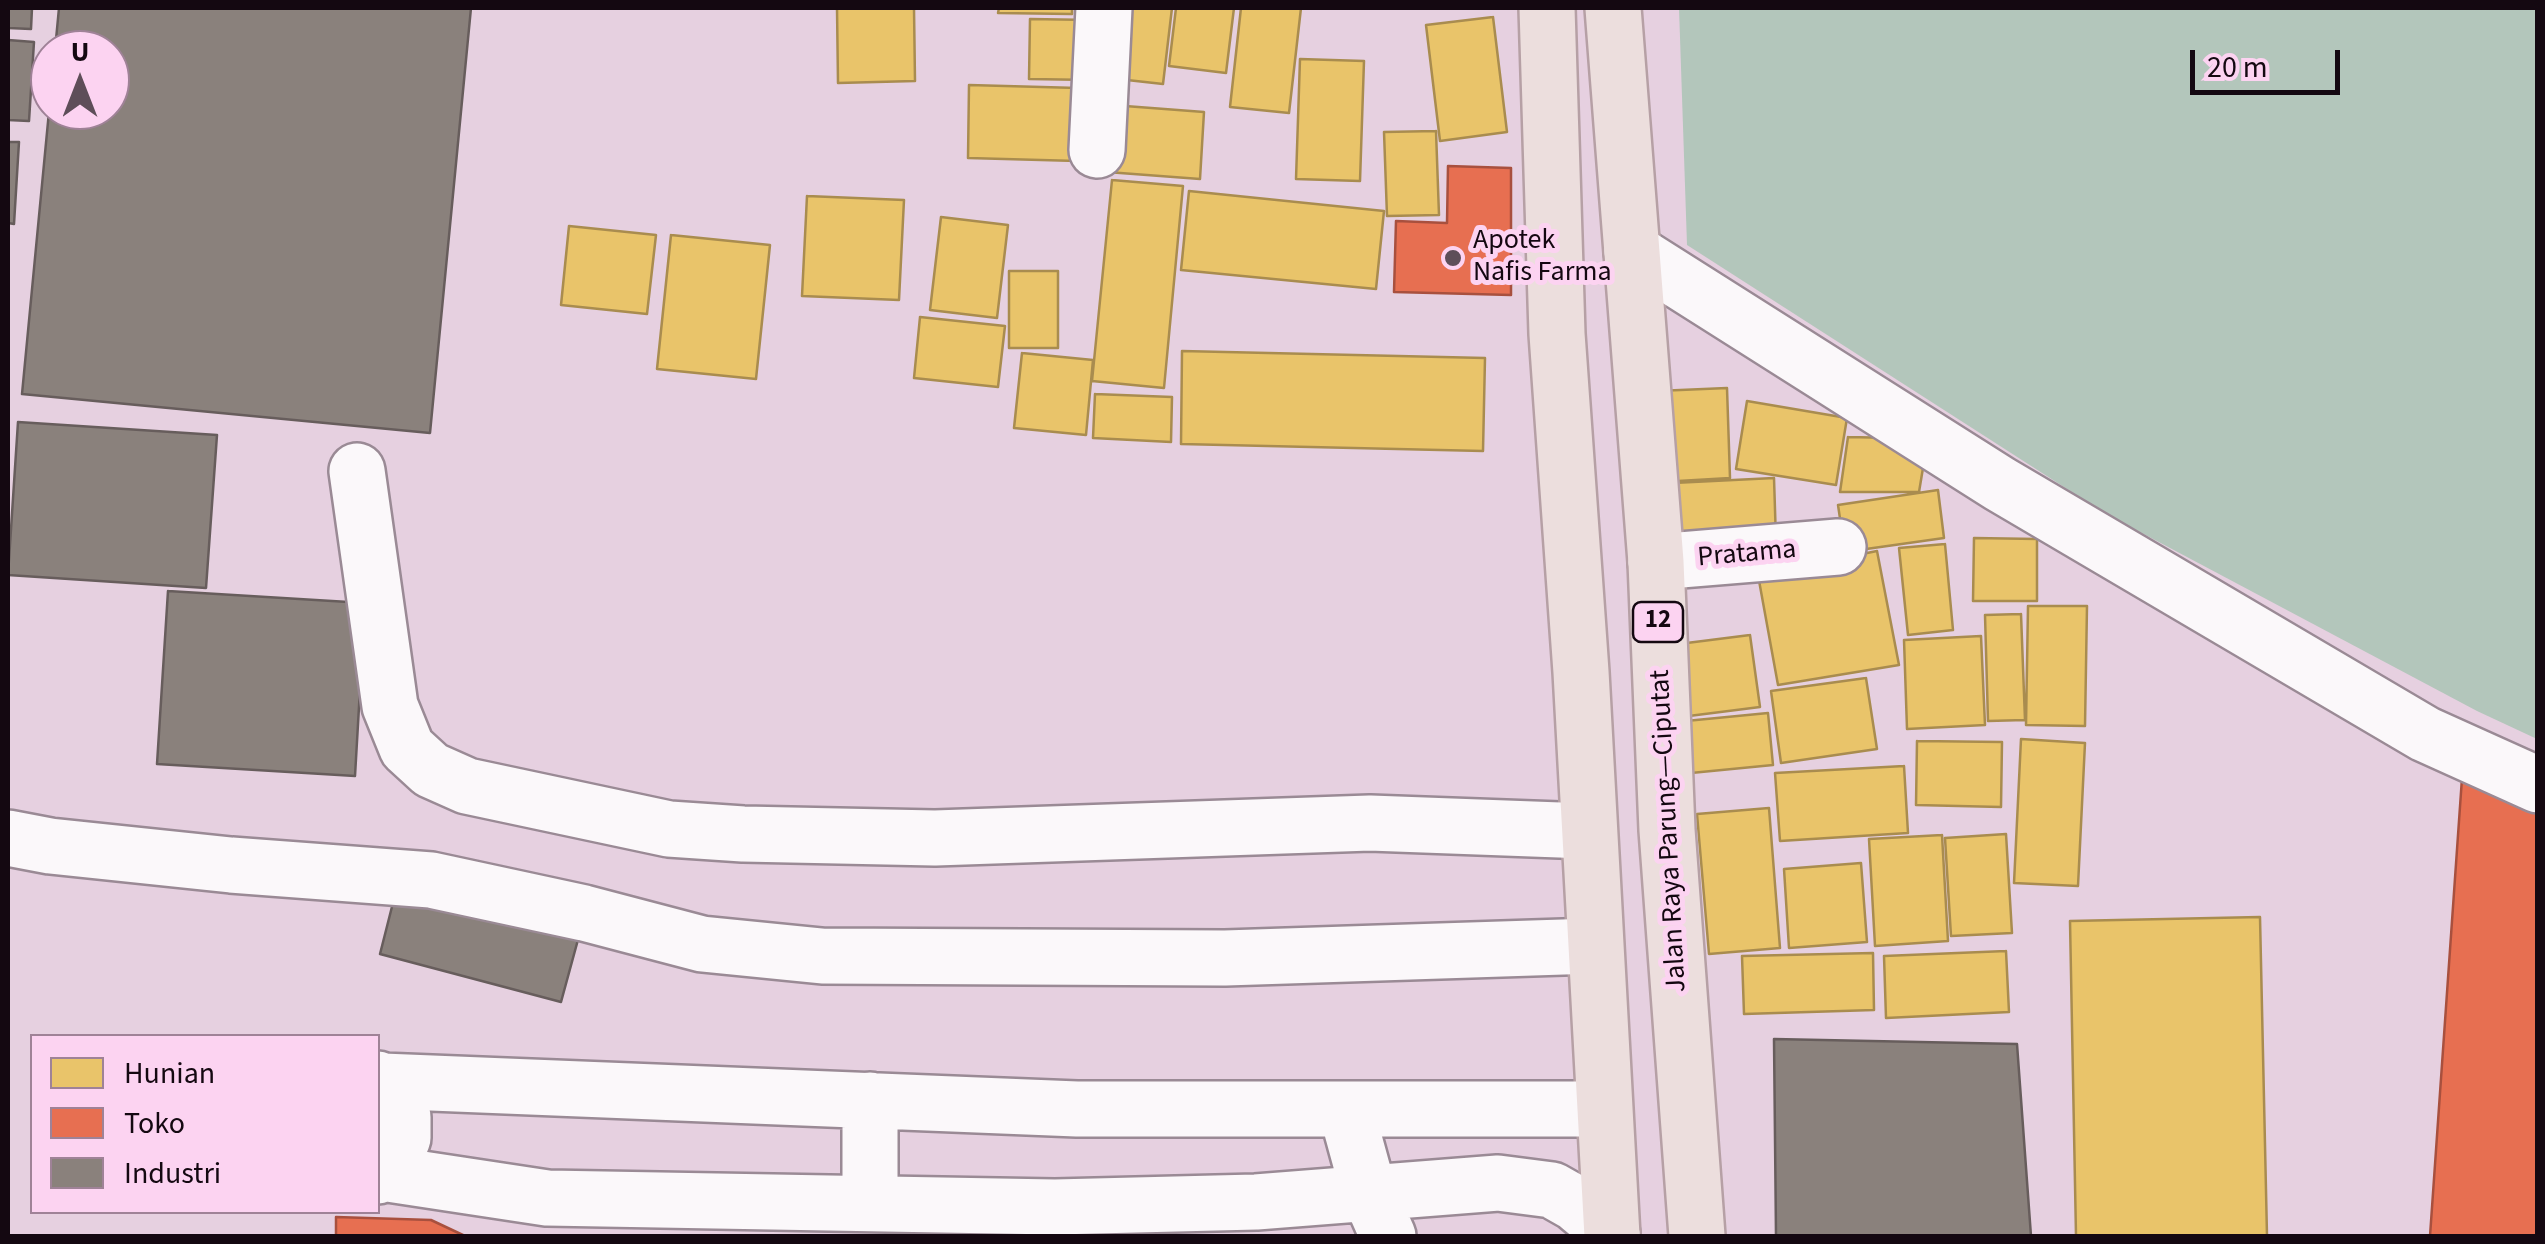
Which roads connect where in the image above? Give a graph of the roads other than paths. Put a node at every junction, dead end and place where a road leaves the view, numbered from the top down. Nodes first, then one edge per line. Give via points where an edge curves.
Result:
1 (1104, 8) edge
2 (1547, 8) edge
3 (1613, 8) edge
4 (1097, 150) dead end
5 (1632, 251) junction
6 (357, 471) dead end
7 (1838, 547) dead end
8 (1656, 562) junction
9 (2538, 785) edge
10 (1667, 830) junction
11 (1588, 831) junction
12 (8, 838) edge
13 (1594, 946) junction
14 (380, 1080) edge
15 (870, 1100) junction
16 (1346, 1108) junction
17 (1604, 1108) junction
18 (380, 1175) edge
19 (870, 1203) junction
20 (1378, 1215) edge
21 (1271, 1219) edge
22 (1612, 1235) edge
23 (1696, 1236) edge

1 - 4 street
2 - 11 highway via 1558,334
3 - 5 highway, Jalan Raya Parung—Ciputat / 12
5 - 8 highway, Jalan Raya Parung—Ciputat / 12
5 - 9 street via 2017,494 2425,734
6 - 11 street via 390,706 407,748 431,770 467,786 669,829 743,834 935,838 1370,822
7 - 8 street, Pratama
8 - 10 highway, Jalan Raya Parung—Ciputat / 12
10 - 11 highway
10 - 23 highway, Jalan Raya Parung—Ciputat / 12
11 - 13 highway
12 - 13 street via 431,880 702,944 804,954 1225,958
13 - 17 highway
14 - 15 street
14 - 18 street via 403,1117 396,1158
15 - 16 street
15 - 19 street
16 - 17 street
16 - 20 street
17 - 22 highway
18 - 19 street via 547,1198
19 - 21 street
20 - 21 street
20 - 22 street via 1446,1185 1528,1184 1575,1203

